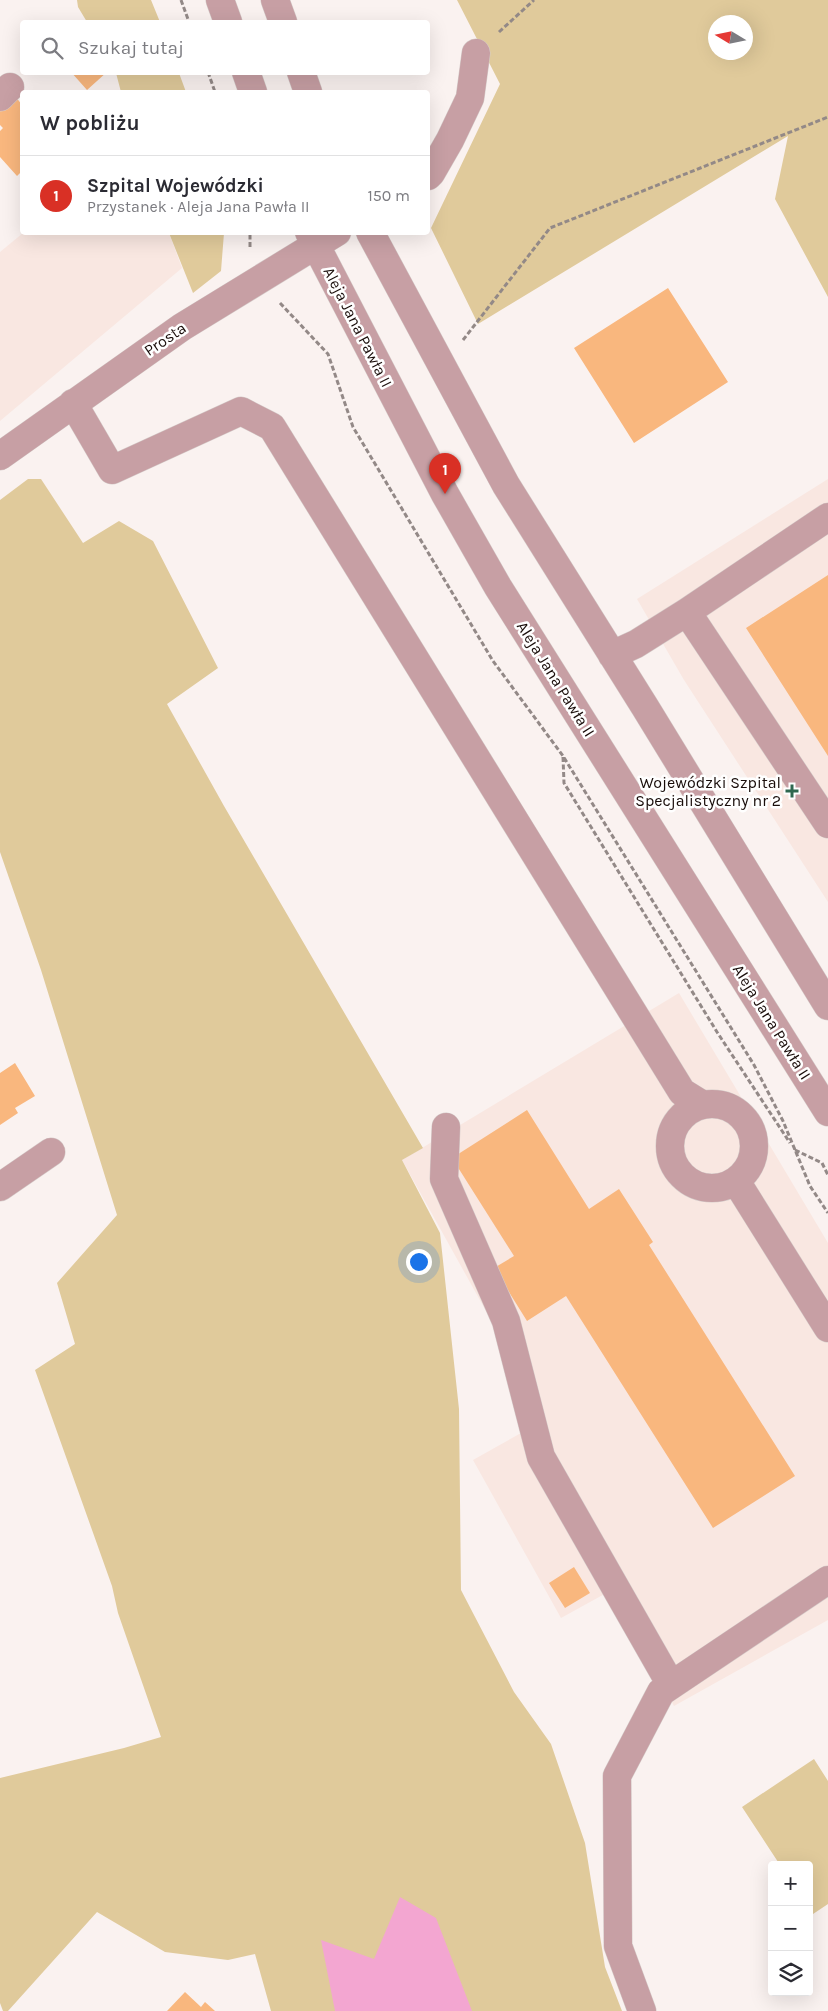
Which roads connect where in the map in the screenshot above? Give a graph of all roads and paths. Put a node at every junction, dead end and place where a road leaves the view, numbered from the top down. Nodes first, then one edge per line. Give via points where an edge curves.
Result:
1 (181, 0) edge
2 (220, 0) edge
3 (275, 0) edge
4 (534, 0) edge
5 (188, 20) edge
6 (227, 20) edge
7 (282, 20) edge
8 (476, 53) joint
9 (209, 75) edge
10 (247, 75) edge
11 (302, 75) edge
12 (214, 90) edge
13 (252, 90) edge
14 (307, 90) edge
15 (828, 117) edge
16 (430, 174) edge
17 (372, 235) edge
18 (320, 236) edge
19 (277, 300) dead end
20 (460, 344) dead end
21 (73, 403) junction
22 (0, 456) edge
23 (828, 517) edge
24 (687, 612) junction
25 (612, 655) junction
26 (562, 756) junction
27 (828, 824) edge
28 (828, 1006) edge
29 (703, 1105) junction
30 (828, 1112) edge
31 (446, 1127) dead end
32 (794, 1150) junction
33 (51, 1152) dead end
34 (828, 1175) edge
35 (736, 1180) junction
36 (0, 1187) edge
37 (828, 1214) edge
38 (828, 1328) edge
39 (828, 1580) edge
40 (671, 1685) junction
41 (642, 2011) edge

1 - 5 path
2 - 6 street
3 - 7 street
4 - 8 path
8 - 16 street via 470,98
9 - 12 path
10 - 13 street
11 - 14 street
15 - 20 path via 550,228
17 - 25 street via 506,485
18 - 21 street, Prosta
18 - 30 street, Aleja Jana Pawła II via 445,494 498,587
19 - 26 path via 328,354 353,427 493,661
21 - 22 street, Prosta
21 - 29 street via 112,470 241,411 272,427 682,1092
23 - 24 street
24 - 25 street
24 - 27 street
25 - 28 street
26 - 32 path via 754,1065
26 - 32 path via 564,783
29 - 35 street via 731,1108 751,1129 752,1157
29 - 35 street via 680,1118 670,1143 671,1157 677,1169 697,1186 724,1186
31 - 40 street via 444,1179 506,1321 541,1457
32 - 34 path via 822,1163
32 - 37 path via 810,1186
33 - 36 street
35 - 38 street
39 - 40 street
40 - 41 street via 661,1692 617,1776 618,1946

